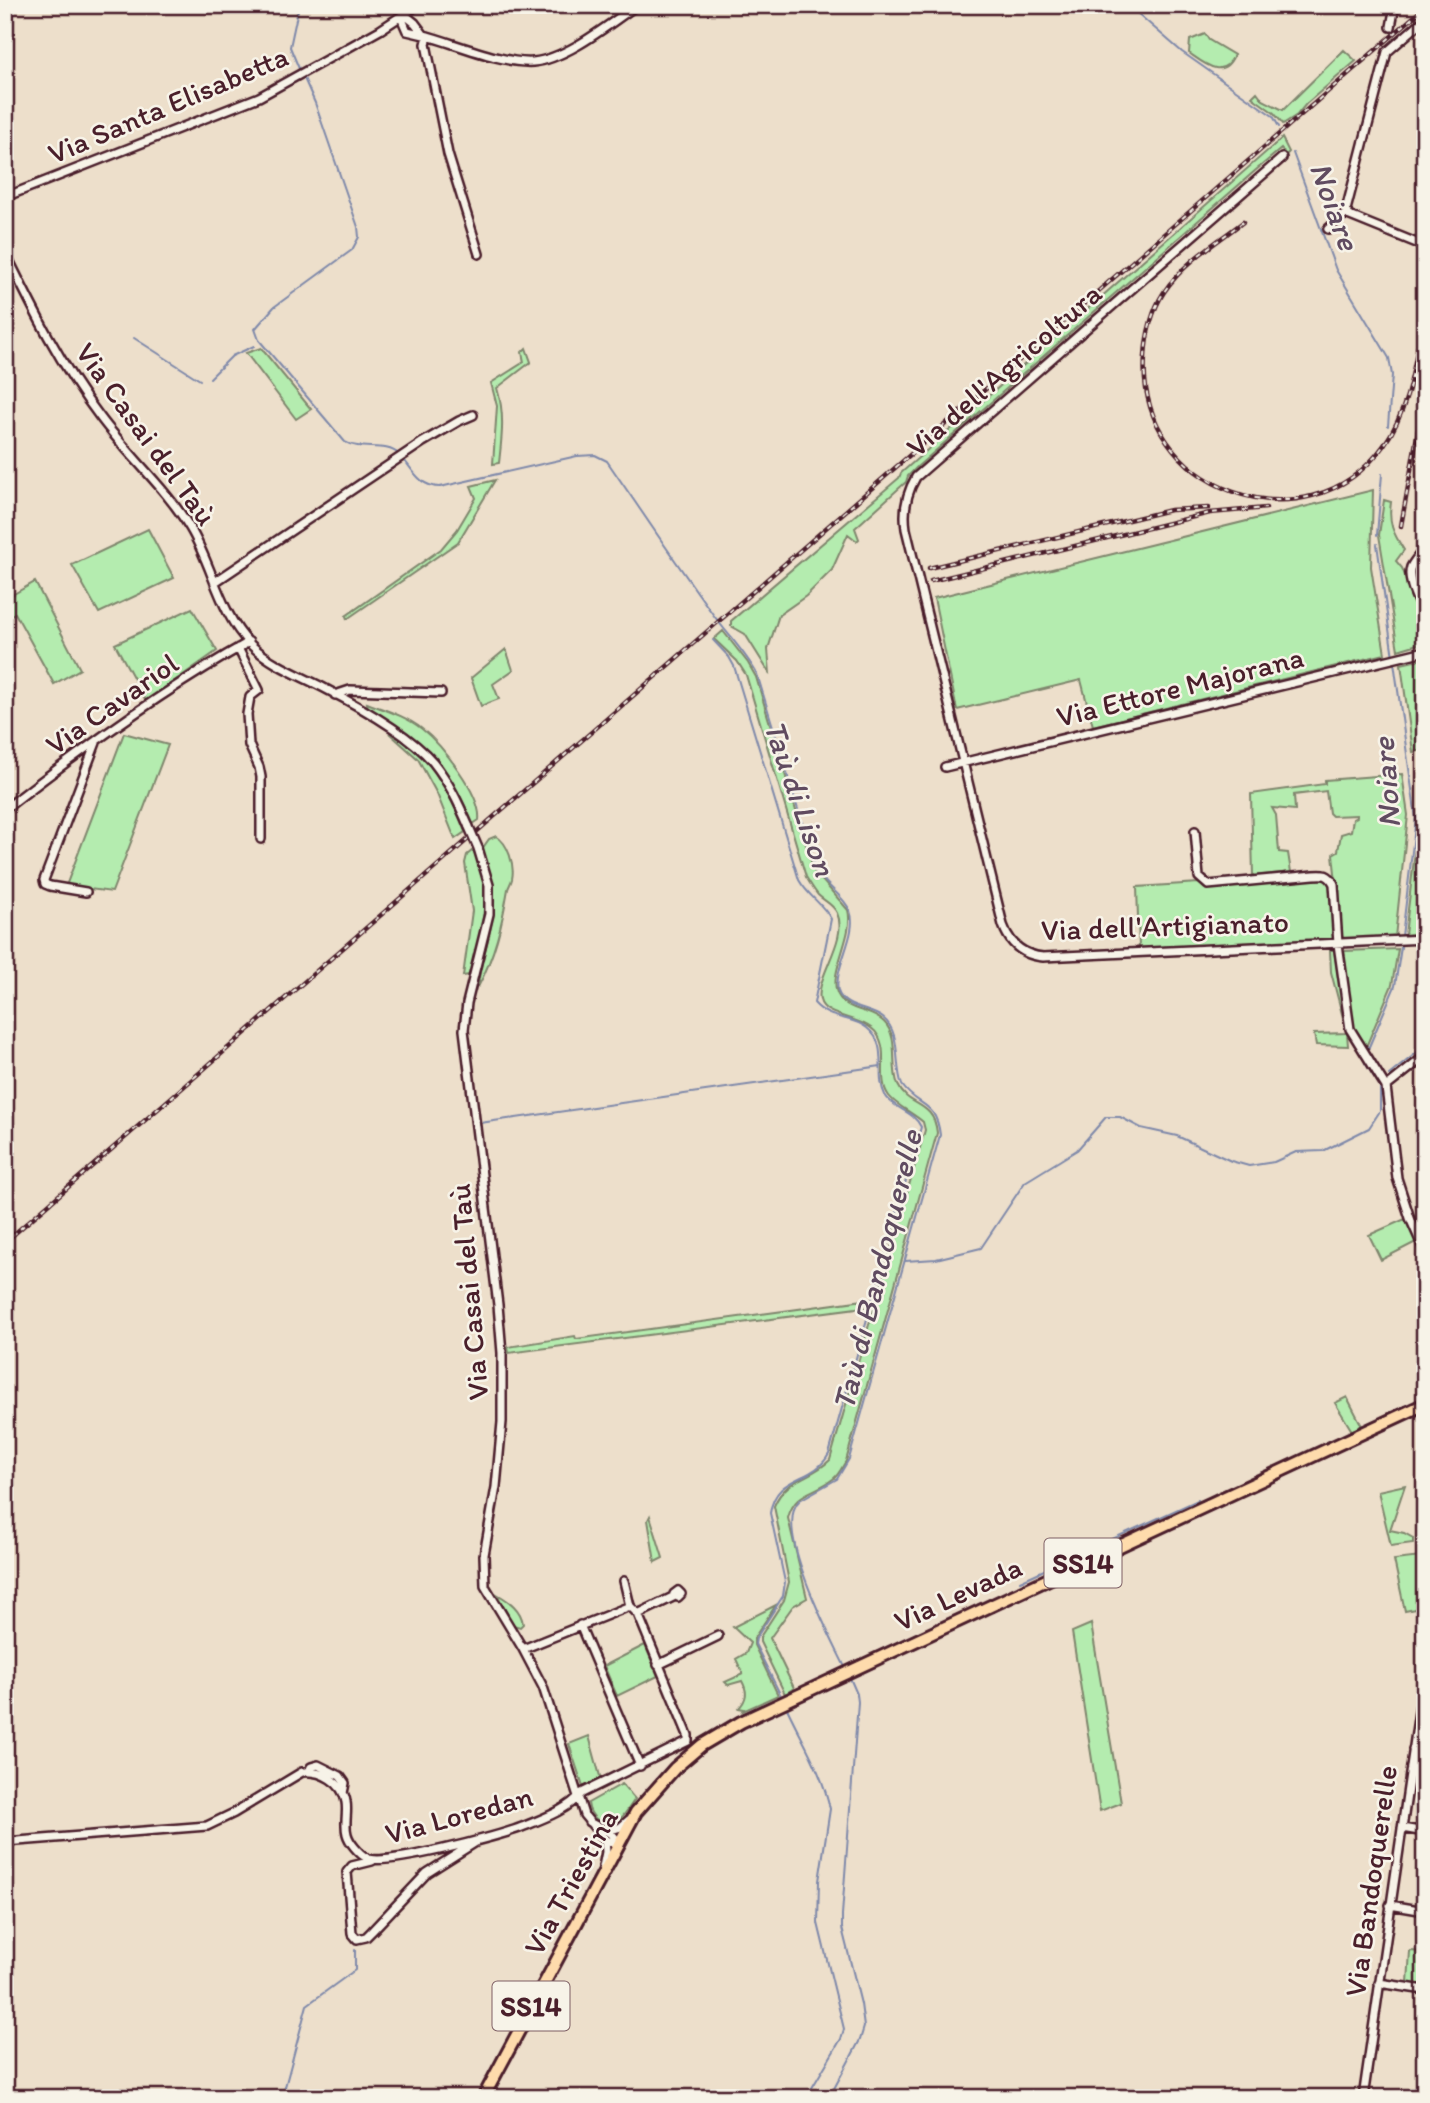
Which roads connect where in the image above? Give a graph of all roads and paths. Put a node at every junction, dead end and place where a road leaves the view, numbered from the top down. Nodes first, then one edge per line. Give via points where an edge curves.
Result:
1 (636, 5) edge
2 (1395, 5) edge
3 (417, 6) edge
4 (403, 16) junction
5 (1425, 19) edge
6 (415, 23) junction
7 (1391, 27) dead end
8 (380, 30) junction
9 (407, 31) junction
10 (426, 35) junction
11 (1282, 158) dead end
12 (5, 197) edge
13 (1346, 213) junction
14 (1328, 229) dead end
15 (1424, 246) edge
16 (5, 252) edge
17 (479, 254) dead end
18 (473, 415) dead end
19 (1425, 548) edge
20 (215, 582) junction
21 (1425, 618) edge
22 (249, 642) junction
23 (238, 648) junction
24 (1425, 651) edge
25 (441, 693) dead end
26 (335, 695) junction
27 (97, 740) junction
28 (964, 763) junction
29 (945, 767) dead end
30 (5, 809) edge
31 (1195, 831) dead end
32 (261, 839) dead end
33 (86, 892) dead end
34 (1425, 939) edge
35 (1338, 944) junction
36 (1425, 1056) edge
37 (1387, 1087) junction
38 (1425, 1252) edge
39 (1425, 1404) edge
40 (624, 1581) dead end
41 (675, 1596) dead end
42 (630, 1606) junction
43 (638, 1614) junction
44 (580, 1625) junction
45 (718, 1636) dead end
46 (523, 1649) junction
47 (658, 1665) junction
48 (1425, 1671) edge
49 (741, 1722) joint
50 (1413, 1749) junction
51 (1425, 1751) edge
52 (640, 1766) junction
53 (578, 1799) junction
54 (636, 1812) junction
55 (588, 1822) junction
56 (1402, 1828) junction
57 (608, 1831) junction
58 (1425, 1832) edge
59 (482, 1839) junction
60 (605, 1840) junction
61 (5, 1842) edge
62 (620, 1844) junction
63 (372, 1861) junction
64 (598, 1883) junction
65 (1390, 1905) junction
66 (1425, 1911) edge
67 (1378, 1983) junction
68 (1425, 1990) edge
69 (483, 2098) edge
70 (1363, 2098) edge

1 - 10 street via 545,60 522,62
2 - 7 street
3 - 4 street, Via Santa Elisabetta
3 - 6 street
4 - 6 street
4 - 8 street, Via Santa Elisabetta
4 - 9 street
5 - 13 street via 1387,52
6 - 10 street
8 - 9 street
8 - 12 street, Via Santa Elisabetta via 238,106
9 - 10 street
10 - 17 street via 448,154
11 - 28 street, Via dell'Agricoltura via 916,477 908,490 906,529
13 - 14 street
13 - 15 street
16 - 20 street, Via Casai del Taù via 42,329 97,415 190,527
18 - 20 street via 424,442
19 - 21 street via 1410,573
20 - 22 street, Via Casai del Taù via 231,619
22 - 23 street, Via Cavariol
22 - 26 street, Via Casai del Taù via 276,664
23 - 27 street, Via Cavariol
23 - 32 street via 259,690 250,697 247,714 249,745 261,777
24 - 28 street, Via Ettore Majorana
25 - 26 street via 350,690
26 - 46 street, Via Casai del Taù, bridge via 398,732 432,761 469,827 489,885 489,914 464,1030 503,1377 496,1487 483,1566 485,1586
27 - 30 street, Via Cavariol
27 - 33 street via 44,880 50,886
28 - 29 street, Via Ettore Majorana
28 - 35 street, Via dell'Artigianato via 1003,925 1011,942 1023,952 1044,957
31 - 35 street via 1199,877 1208,885 1325,874 1331,878
34 - 35 street, Via dell'Artigianato
35 - 37 street via 1350,1029
36 - 37 street
37 - 38 street via 1397,1178
39 - 49 main road, Via Levada / SS14
40 - 42 street
41 - 43 street
42 - 43 street
42 - 44 street
43 - 47 street
44 - 46 street
44 - 52 street
45 - 47 street
46 - 53 street, Via Casai del Taù via 543,1687
47 - 52 street, Via Loredan via 688,1735 686,1743
48 - 50 street, Via Bandoquerelle
49 - 54 main road, Via Triestina / SS14 via 675,1768
50 - 51 street
50 - 56 street, Via Bandoquerelle
52 - 53 street, Via Loredan
53 - 55 street, Via Casai del Taù
53 - 59 street, Via Loredan via 529,1824
54 - 57 street via 621,1827
54 - 62 main road, Via Triestina / SS14
55 - 57 street
55 - 60 street, Via Casai del Taù
56 - 58 street
56 - 65 street, Via Bandoquerelle
57 - 62 street
59 - 63 street, Via Loredan
59 - 63 street via 427,1873 366,1937 357,1939 352,1933 347,1872
60 - 62 street
60 - 64 street
61 - 63 street, Via Loredan via 207,1826 309,1772 325,1775 343,1793 347,1835
62 - 64 main road, Via Triestina / SS14
64 - 69 main road, Via Triestina / SS14
65 - 66 street
65 - 67 street, Via Bandoquerelle
67 - 68 street
67 - 70 street, Via Bandoquerelle

